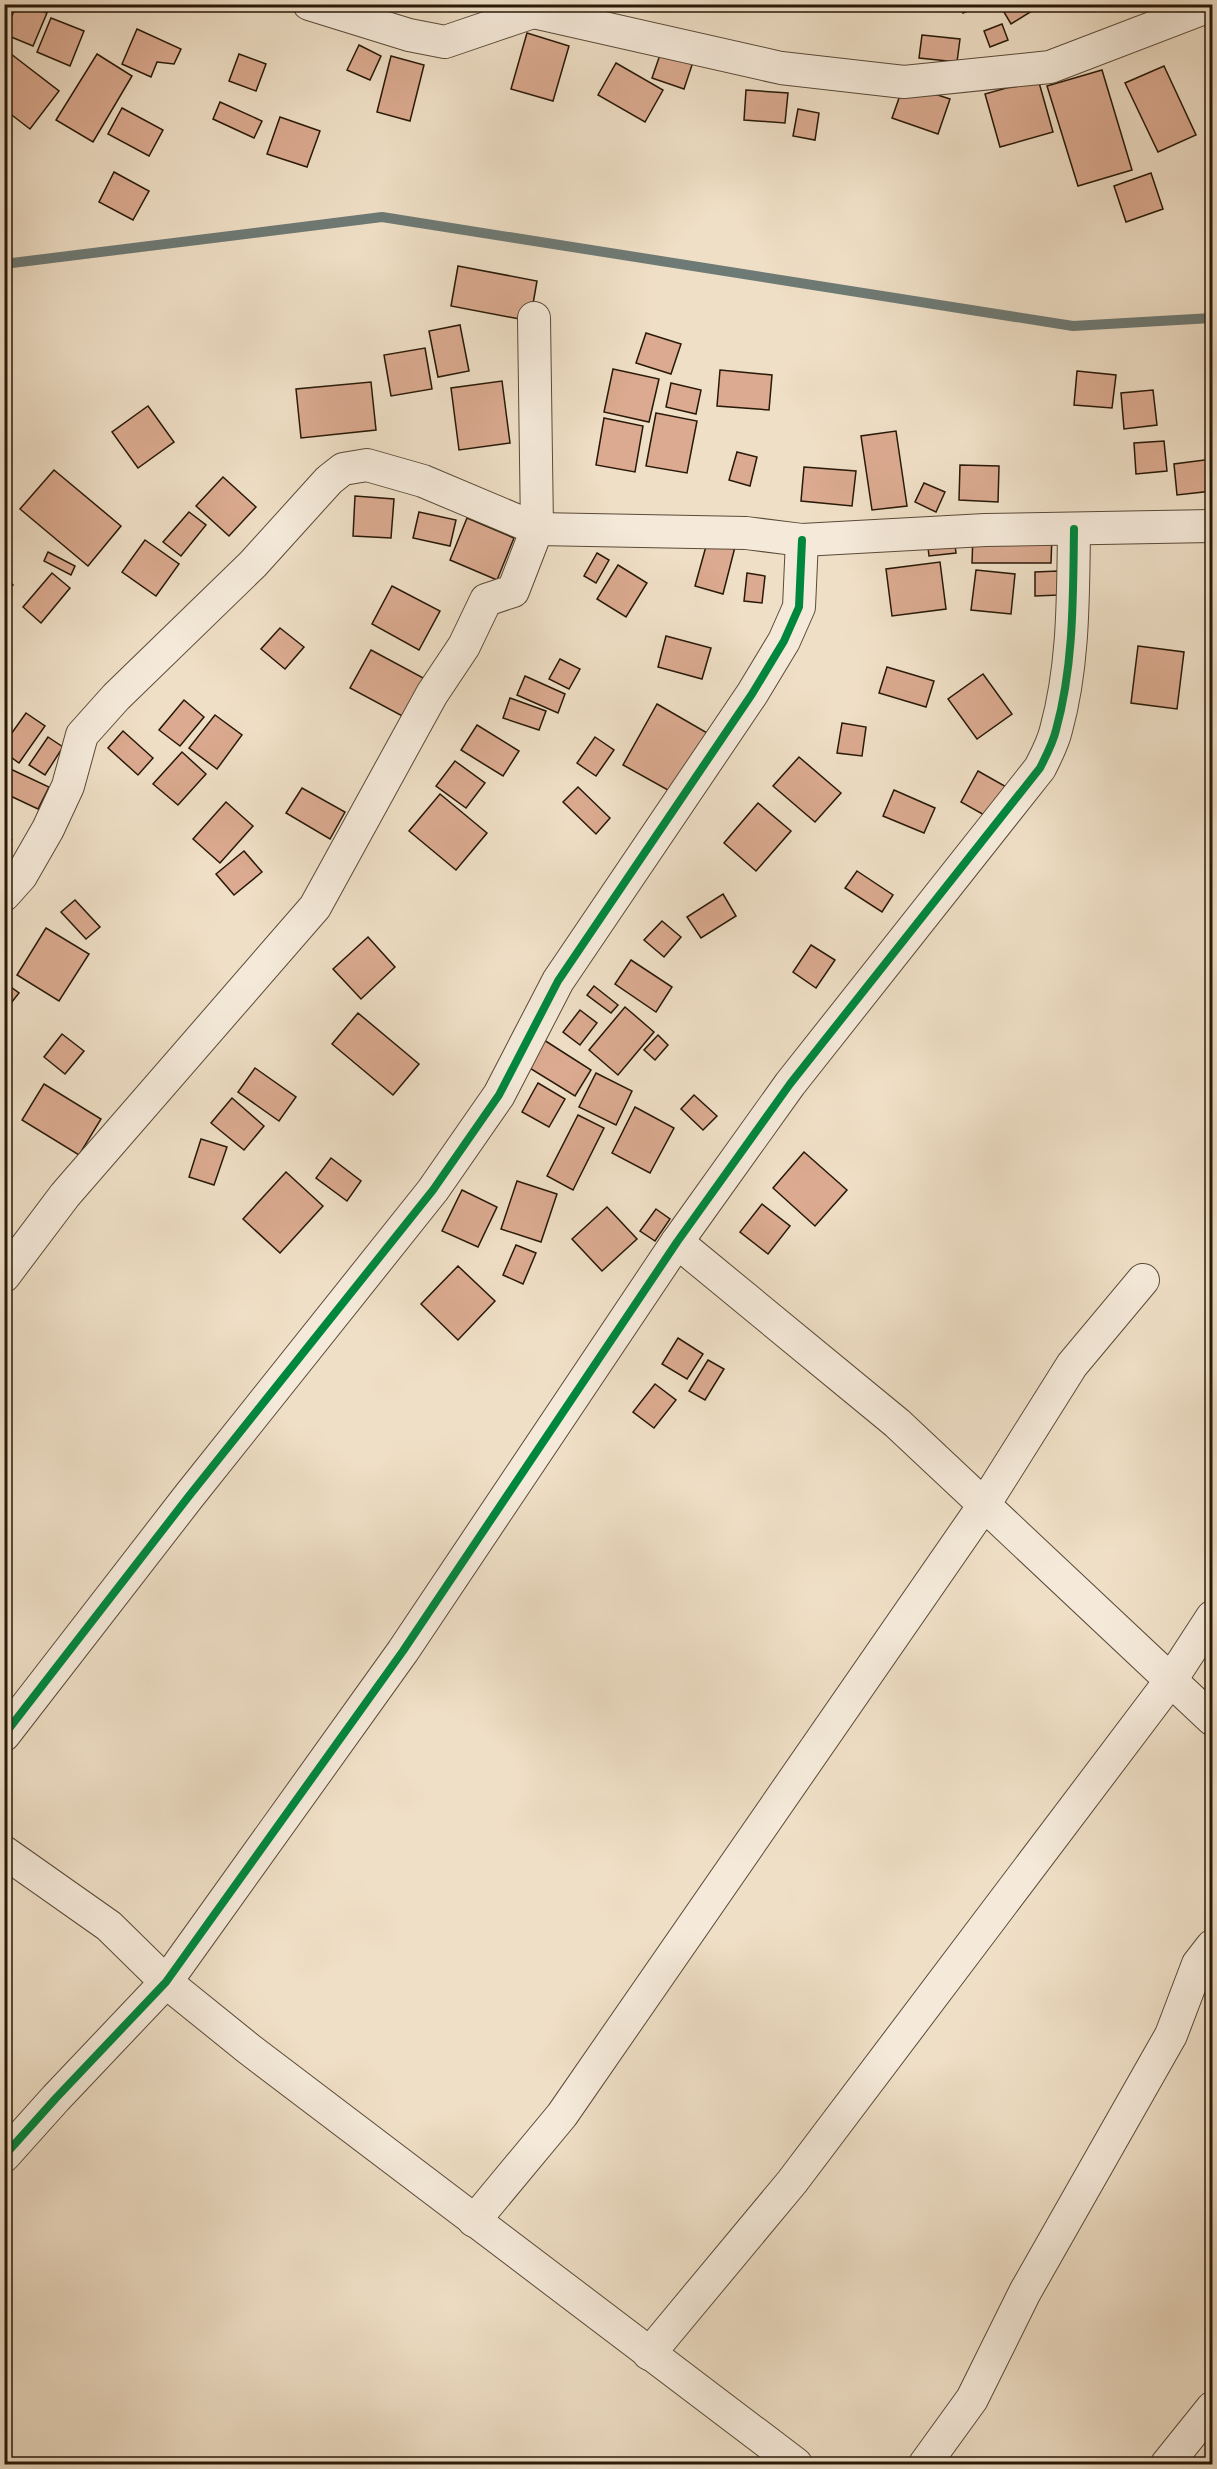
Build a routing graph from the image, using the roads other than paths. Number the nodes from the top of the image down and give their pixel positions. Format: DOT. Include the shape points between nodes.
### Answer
graph roads {
  1 [pos="309,4"];
  2 [pos="1212,5"];
  3 [pos="537,8"];
  4 [pos="534,318"];
  5 [pos="1212,526"];
  6 [pos="537,529"];
  7 [pos="1074,529"];
  8 [pos="802,540"];
  9 [pos="4,895"];
  10 [pos="677,1242"];
  11 [pos="4,1276"];
  12 [pos="1143,1280"];
  13 [pos="984,1505"];
  14 [pos="1212,1617"];
  15 [pos="1171,1680"];
  16 [pos="1212,1719"];
  17 [pos="4,1735"];
  18 [pos="4,1852"];
  19 [pos="1212,1946"];
  20 [pos="166,1982"];
  21 [pos="4,2156"];
  22 [pos="474,2221"];
  23 [pos="649,2354"];
  24 [pos="1212,2408"];
  25 [pos="778,2460"];
  26 [pos="925,2464"];
  27 [pos="1167,2464"];
  1 -- 3 [label="street" via="446,42"];
  2 -- 3 [label="street" via="1050,67 904,82 781,68"];
  4 -- 6 [label="street"];
  5 -- 7 [label="street"];
  6 -- 8 [label="street" via="746,533"];
  6 -- 9 [label="street" via="423,481 367,465 343,469 82,735 68,786 48,829 21,876"];
  6 -- 11 [label="street" via="513,591 486,600 464,646 432,694 315,907 65,1195"];
  7 -- 8 [label="street"];
  7 -- 10 [label="street" via="1073,610 1066,688 1056,733 1040,768 790,1084"];
  8 -- 17 [label="street" via="799,607 784,641 558,981 499,1095 433,1190"];
  10 -- 13 [label="street" via="897,1424"];
  10 -- 20 [label="street" via="403,1651"];
  12 -- 13 [label="street" via="1072,1365"];
  13 -- 15 [label="street"];
  13 -- 22 [label="street" via="562,2115"];
  14 -- 15 [label="street"];
  15 -- 16 [label="street"];
  15 -- 23 [label="street" via="792,2182"];
  18 -- 20 [label="street" via="109,1926"];
  19 -- 26 [label="street" via="1198,1965 1171,2035 1025,2292 972,2399"];
  20 -- 21 [label="street"];
  20 -- 22 [label="street"];
  22 -- 23 [label="street"];
  23 -- 25 [label="street"];
  24 -- 27 [label="street"];
}
